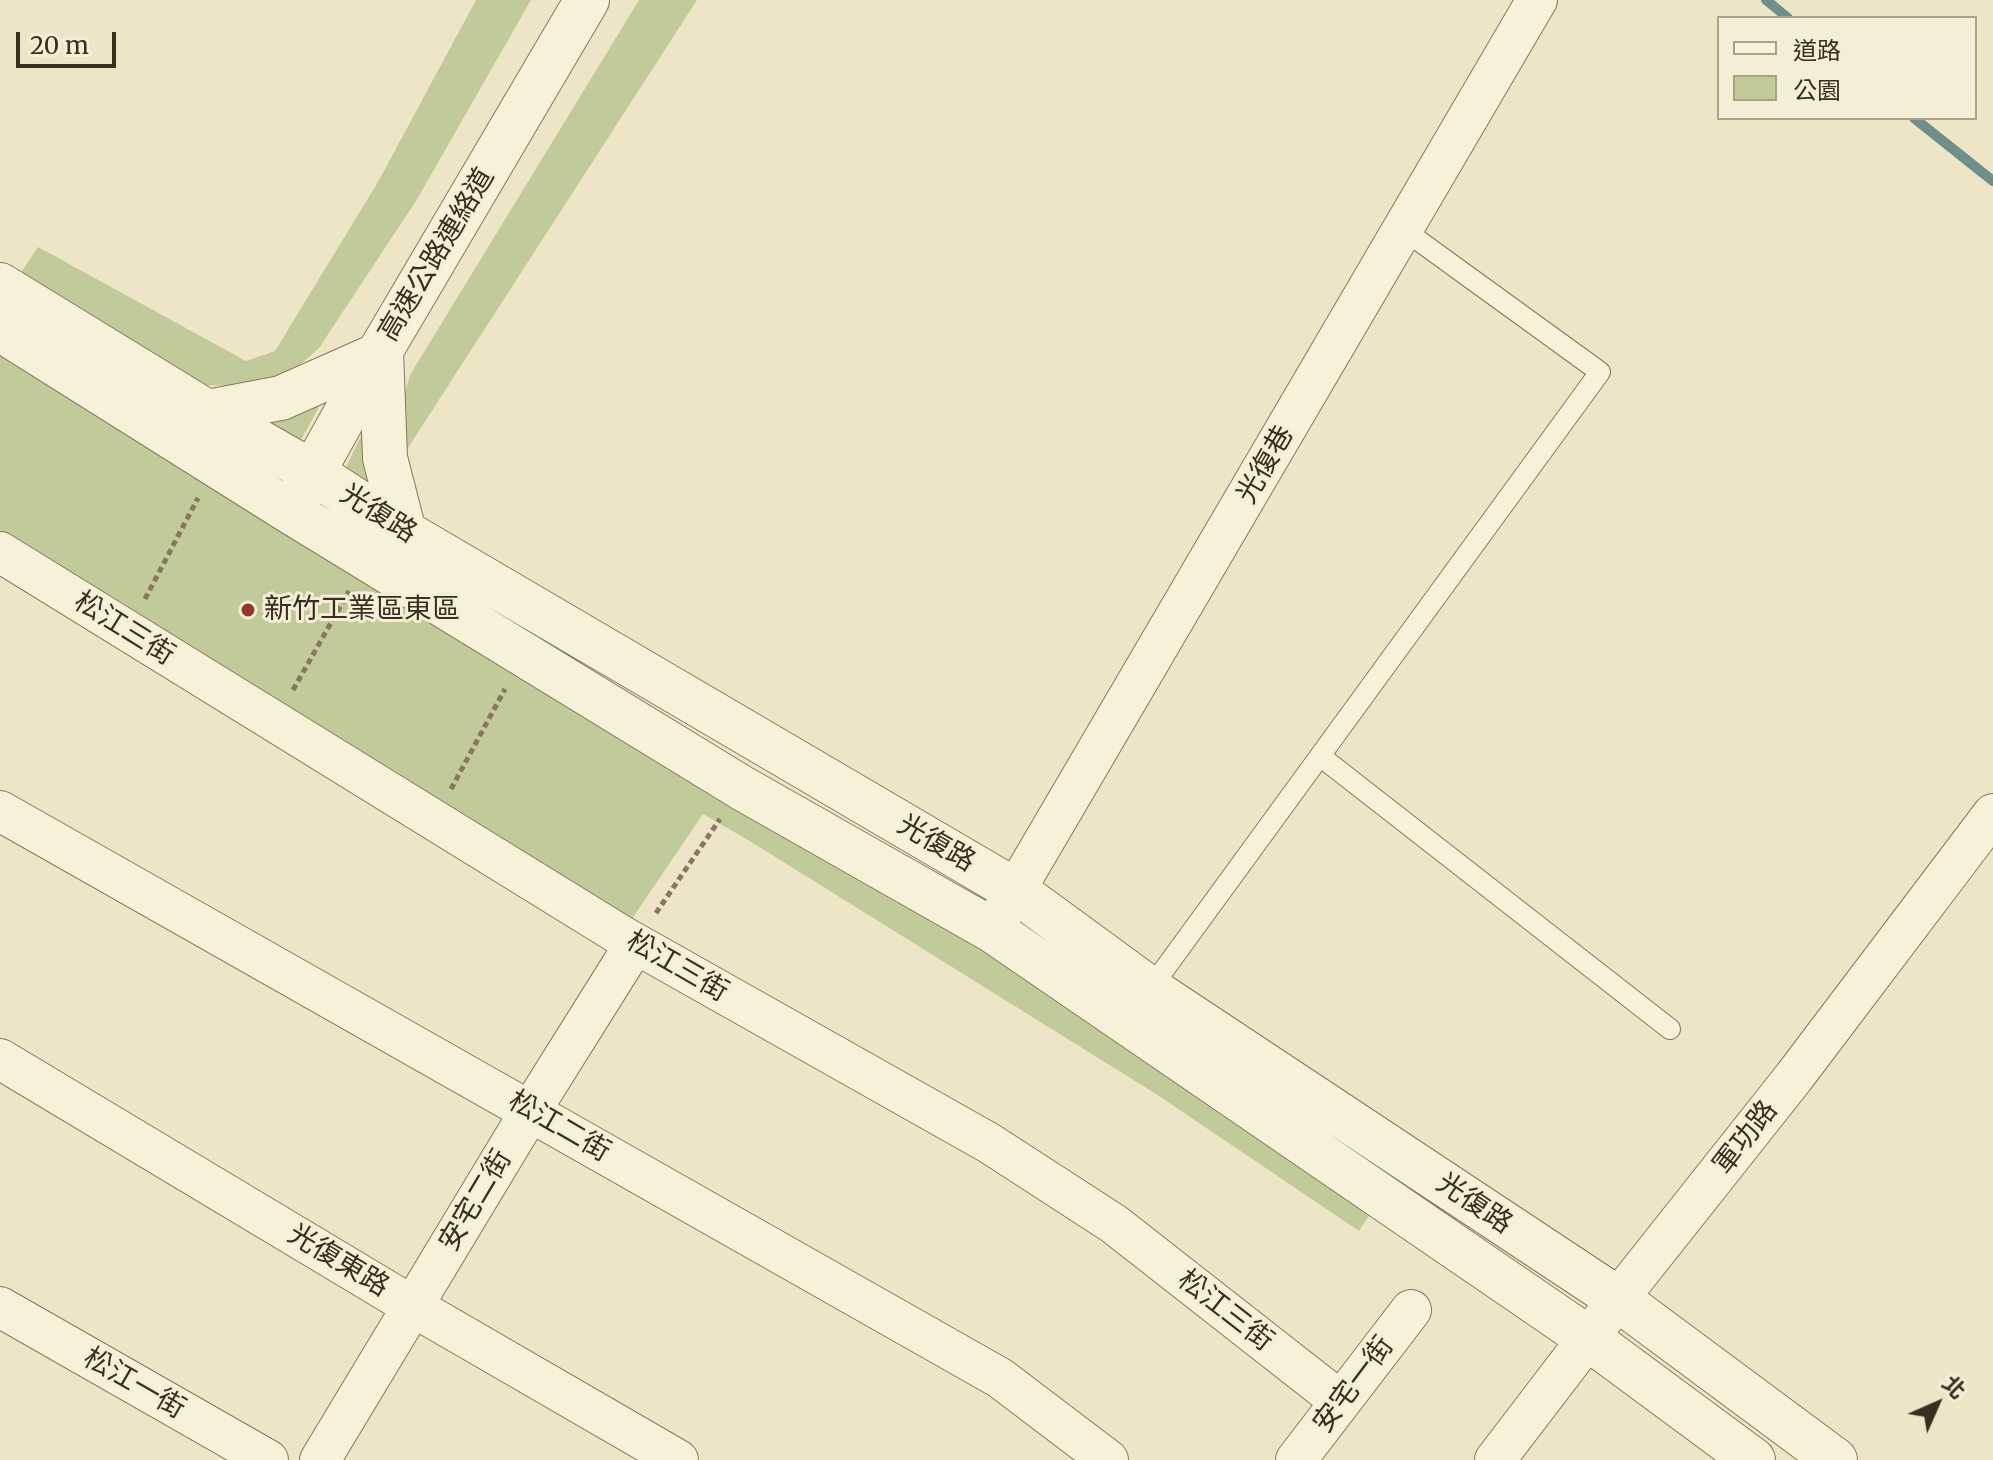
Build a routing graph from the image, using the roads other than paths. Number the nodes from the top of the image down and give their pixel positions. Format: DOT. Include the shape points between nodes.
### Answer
graph roads {
  1 [pos="587,0"];
  2 [pos="1537,0"];
  3 [pos="1404,230"];
  4 [pos="0,285"];
  5 [pos="0,329"];
  6 [pos="379,352"];
  7 [pos="207,412"];
  8 [pos="312,472"];
  9 [pos="291,512"];
  10 [pos="404,532"];
  11 [pos="0,552"];
  12 [pos="1320,756"];
  13 [pos="0,811"];
  14 [pos="1993,814"];
  15 [pos="1016,891"];
  16 [pos="992,930"];
  17 [pos="635,944"];
  18 [pos="1150,989"];
  19 [pos="1670,1029"];
  20 [pos="0,1059"];
  21 [pos="531,1110"];
  22 [pos="1618,1299"];
  23 [pos="412,1306"];
  24 [pos="0,1307"];
  25 [pos="1411,1310"];
  26 [pos="1588,1338"];
  27 [pos="1340,1401"];
  28 [pos="268,1460"];
  29 [pos="320,1460"];
  30 [pos="678,1460"];
  31 [pos="1108,1460"];
  32 [pos="1296,1460"];
  33 [pos="1495,1460"];
  34 [pos="1753,1460"];
  35 [pos="1835,1460"];
  1 -- 6 [label="street, 高速公路連絡道"];
  2 -- 3 [label="street, 光復巷"];
  3 -- 12 [label="lane" via="1600,372"];
  3 -- 15 [label="street, 光復巷"];
  4 -- 7 [label="street, 光復路"];
  5 -- 9 [label="street, 光復路"];
  6 -- 7 [label="street" via="281,398"];
  6 -- 8 [label="street, 高速公路連絡道"];
  6 -- 10 [label="street" via="385,458"];
  7 -- 8 [label="street, 光復路"];
  8 -- 9 [label="street, 高速公路連絡道"];
  8 -- 10 [label="street, 光復路"];
  9 -- 16 [label="street, 光復路" via="742,788"];
  10 -- 15 [label="street, 光復路"];
  11 -- 17 [label="street, 松江三街"];
  12 -- 18 [label="lane"];
  12 -- 19 [label="lane"];
  13 -- 21 [label="street, 松江二街"];
  14 -- 22 [label="street, 軍功路"];
  15 -- 16 [label="street, 光復巷"];
  15 -- 18 [label="street, 光復路"];
  16 -- 26 [label="street, 光復路"];
  17 -- 21 [label="street, 安宅二街"];
  17 -- 27 [label="street, 松江三街" via="989,1143 1114,1224"];
  18 -- 22 [label="street, 光復路"];
  20 -- 23 [label="street, 光復東路"];
  21 -- 23 [label="street, 安宅二街"];
  21 -- 31 [label="street, 松江二街" via="1000,1378"];
  22 -- 26 [label="street, 軍功路"];
  22 -- 35 [label="street, 光復路"];
  23 -- 29 [label="street, 安宅二街"];
  23 -- 30 [label="street, 光復東路"];
  24 -- 28 [label="street, 松江一街"];
  25 -- 27 [label="street, 安宅一街"];
  26 -- 33 [label="street, 軍功路"];
  26 -- 34 [label="street, 光復路"];
  27 -- 32 [label="street, 安宅一街"];
}
